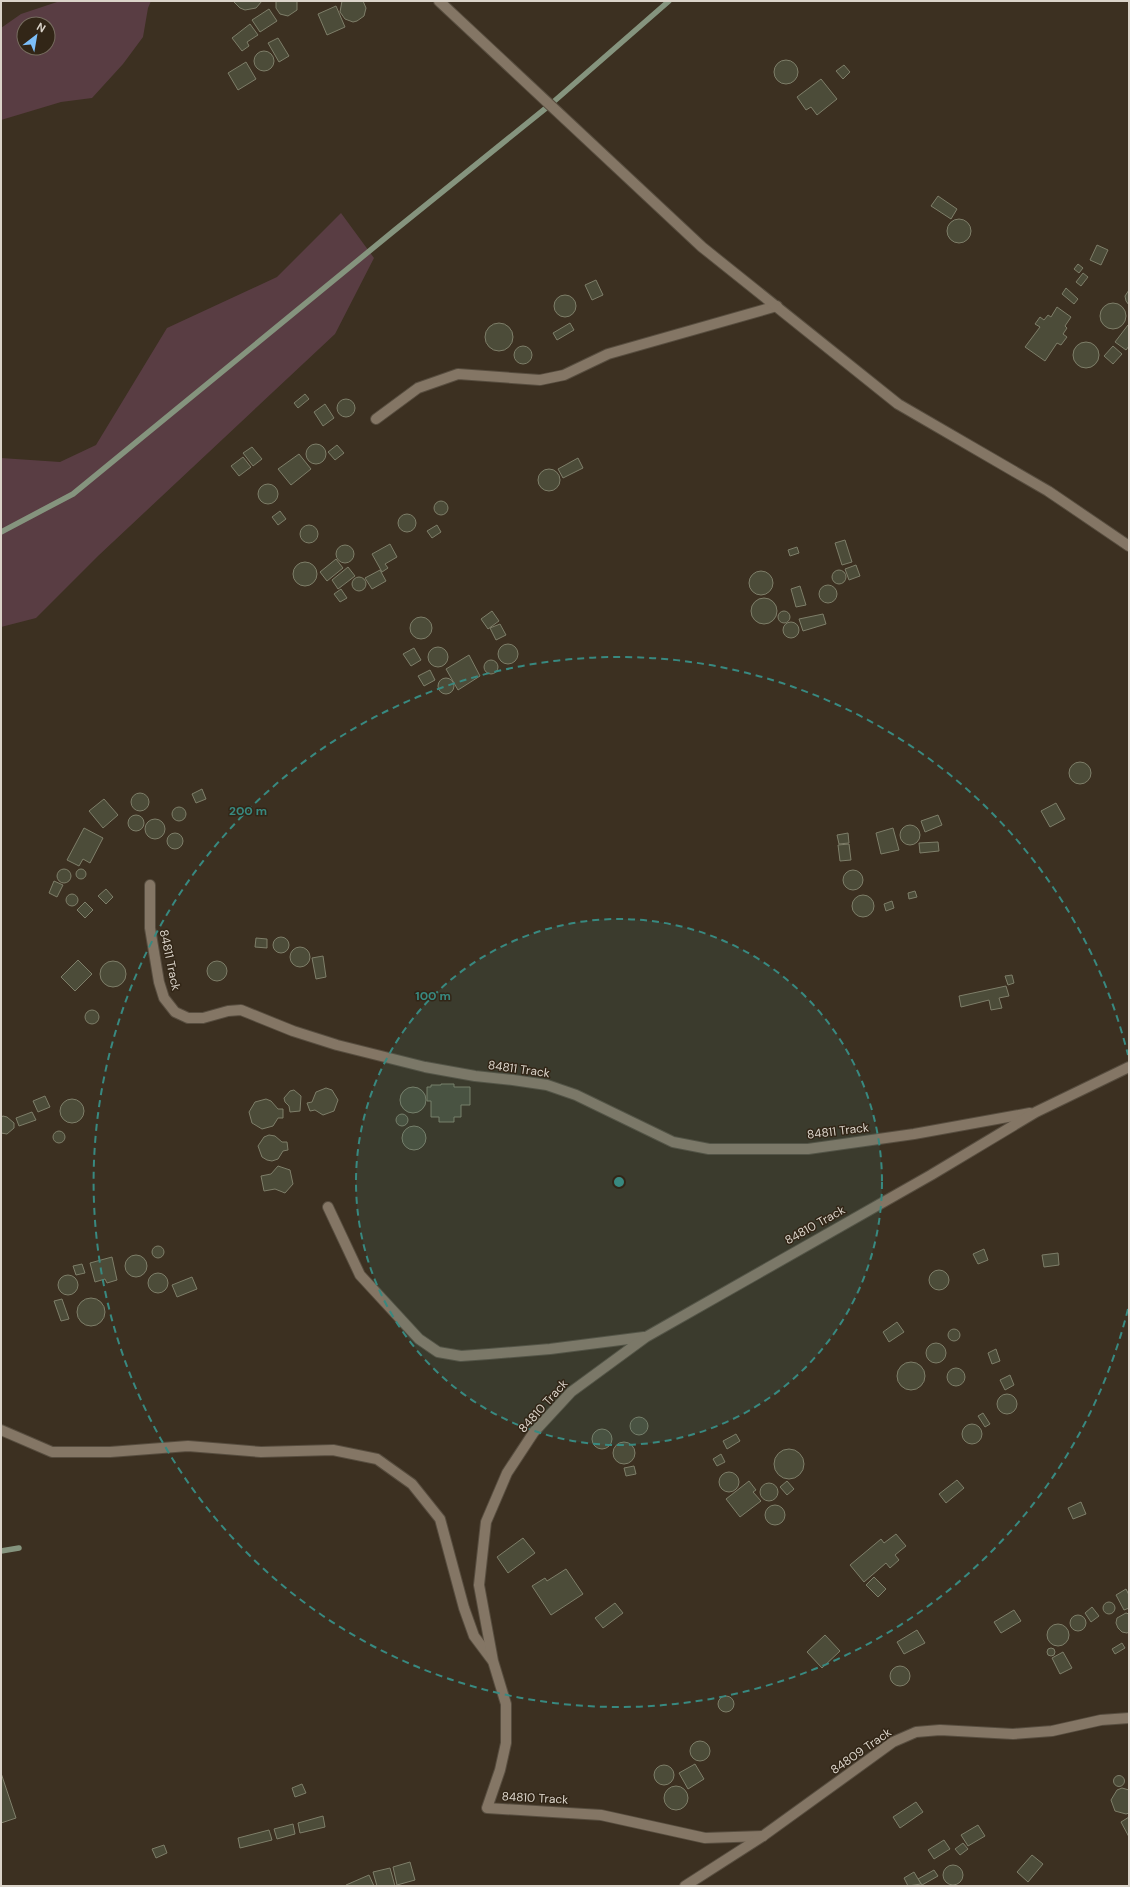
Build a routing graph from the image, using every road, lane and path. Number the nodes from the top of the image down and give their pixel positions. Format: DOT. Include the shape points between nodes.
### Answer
graph roads {
  1 [pos="439,1"];
  2 [pos="776,306"];
  3 [pos="376,419"];
  4 [pos="1129,546"];
  5 [pos="150,884"];
  6 [pos="1129,1067"];
  7 [pos="1036,1112"];
  8 [pos="328,1207"];
  9 [pos="646,1336"];
  10 [pos="1,1430"];
  11 [pos="493,1661"];
  12 [pos="1129,1718"];
  13 [pos="763,1836"];
  14 [pos="685,1886"];
  1 -- 2 [label="street" via="702,247"];
  2 -- 3 [label="street" via="608,354 564,375 540,380 458,374 418,388"];
  2 -- 4 [label="street" via="898,404 1048,491"];
  5 -- 7 [label="street, 84811 Track" via="150,928 159,982 164,998 175,1012 188,1018 203,1018 241,1010 293,1032 425,1067 547,1085 576,1095 673,1142 709,1149 808,1149 914,1134"];
  6 -- 7 [label="street, 84810 Track"];
  7 -- 9 [label="street, 84810 Track" via="932,1175"];
  8 -- 9 [label="street" via="360,1275 419,1338 438,1352 460,1356 489,1354"];
  9 -- 11 [label="street, 84810 Track" via="571,1392 534,1432 507,1473 486,1522 479,1585"];
  10 -- 11 [label="street" via="52,1452 110,1452 188,1446 261,1452 333,1450 377,1459 412,1484 440,1519 474,1636"];
  11 -- 13 [label="street, 84810 Track" via="506,1704 506,1743 487,1808 601,1815 705,1838"];
  12 -- 13 [label="street, 84809 Track" via="1101,1720 1052,1731 1013,1734 940,1730 916,1732 893,1742"];
  13 -- 14 [label="street, 84809 Track"];
}
